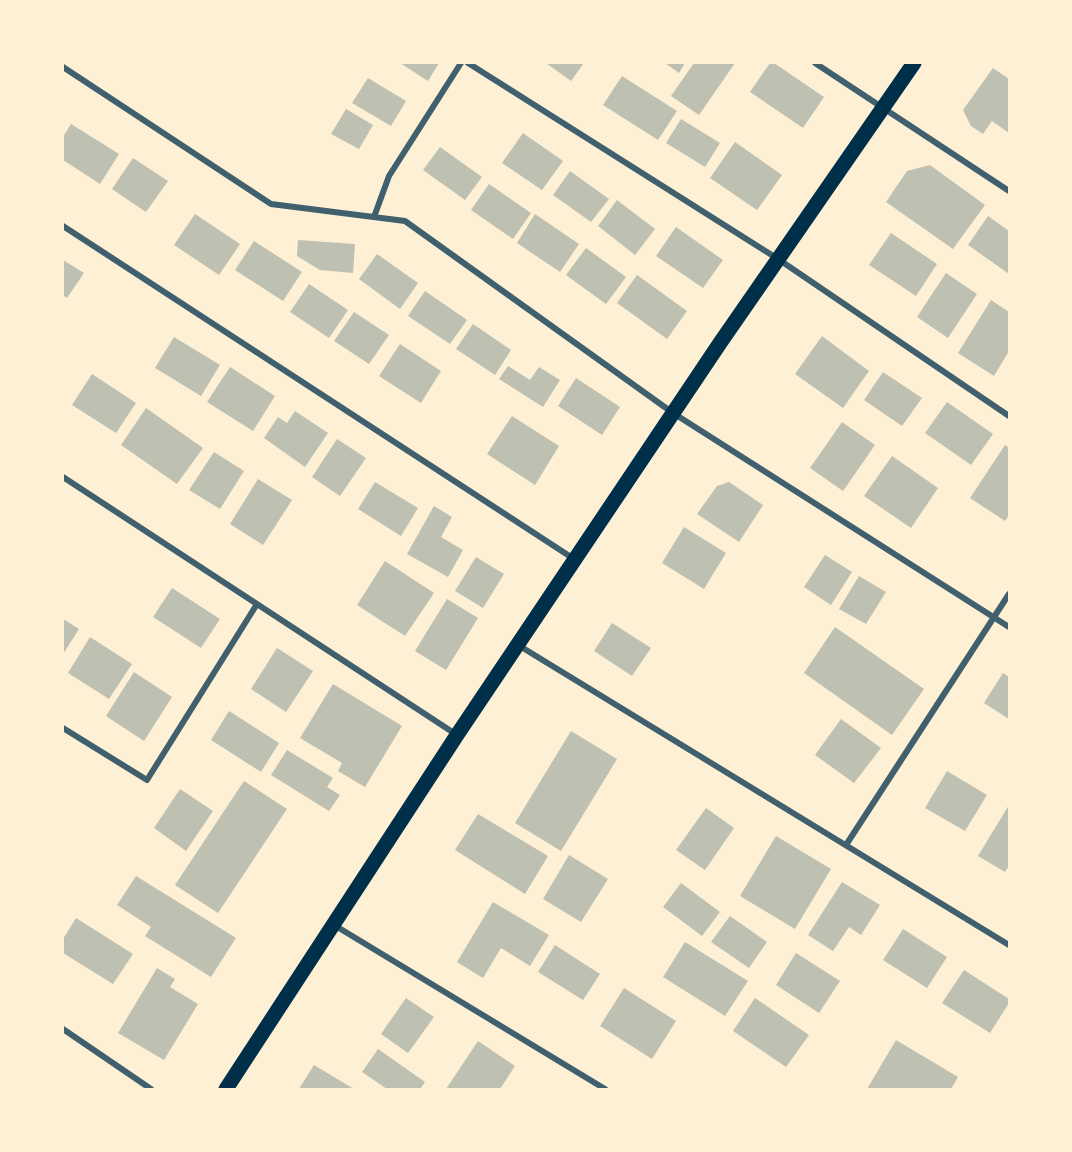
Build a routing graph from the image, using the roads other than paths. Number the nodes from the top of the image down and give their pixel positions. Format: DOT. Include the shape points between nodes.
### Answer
graph roads {
  1 [pos="461,63"];
  2 [pos="468,63"];
  3 [pos="815,63"];
  4 [pos="914,63"];
  5 [pos="63,67"];
  6 [pos="883,107"];
  7 [pos="1009,191"];
  8 [pos="374,217"];
  9 [pos="63,226"];
  10 [pos="778,259"];
  11 [pos="673,413"];
  12 [pos="1009,416"];
  13 [pos="63,477"];
  14 [pos="575,559"];
  15 [pos="1009,594"];
  16 [pos="257,604"];
  17 [pos="993,617"];
  18 [pos="1009,627"];
  19 [pos="518,645"];
  20 [pos="63,728"];
  21 [pos="457,735"];
  22 [pos="846,845"];
  23 [pos="333,924"];
  24 [pos="1009,945"];
  25 [pos="63,1029"];
  26 [pos="229,1088"];
  27 [pos="151,1089"];
  28 [pos="605,1089"];
  1 -- 8 [label="street" via="389,176"];
  2 -- 10 [label="street"];
  3 -- 6 [label="street"];
  4 -- 6 [label="main road"];
  5 -- 8 [label="street" via="272,204"];
  6 -- 7 [label="street"];
  6 -- 10 [label="main road"];
  8 -- 11 [label="street" via="405,221"];
  9 -- 14 [label="street"];
  10 -- 11 [label="main road"];
  10 -- 12 [label="street"];
  11 -- 14 [label="main road"];
  11 -- 17 [label="street"];
  13 -- 16 [label="street"];
  14 -- 19 [label="main road"];
  15 -- 17 [label="street"];
  16 -- 20 [label="street" via="147,780"];
  16 -- 21 [label="street"];
  17 -- 18 [label="street"];
  17 -- 22 [label="street"];
  19 -- 21 [label="main road"];
  19 -- 22 [label="street"];
  21 -- 23 [label="main road"];
  22 -- 24 [label="street"];
  23 -- 26 [label="main road"];
  23 -- 28 [label="street"];
  25 -- 27 [label="street"];
}
